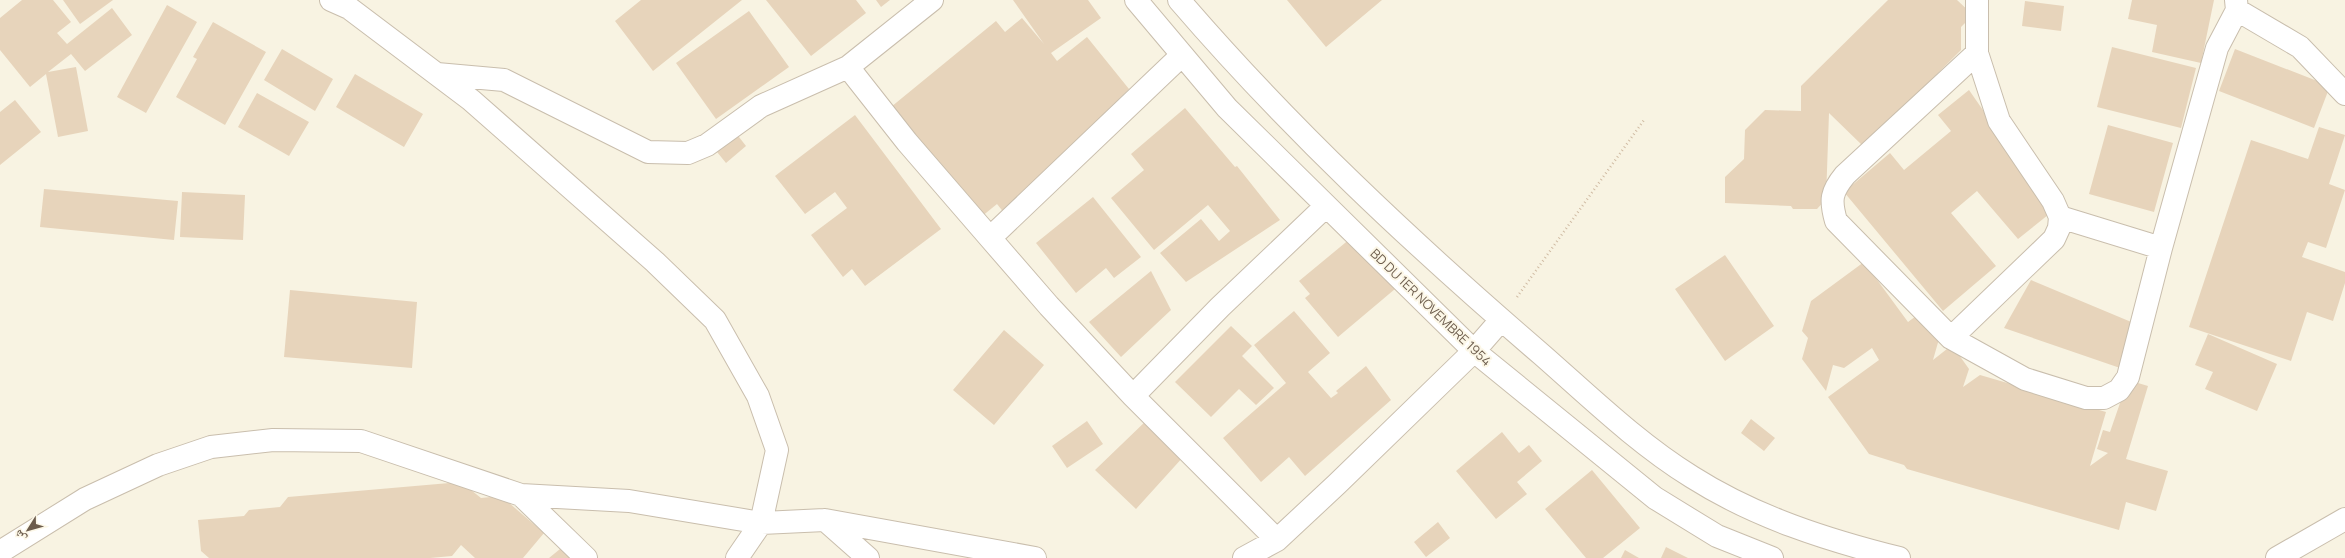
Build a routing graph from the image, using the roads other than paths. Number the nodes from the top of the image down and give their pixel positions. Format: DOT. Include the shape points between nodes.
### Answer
graph roads {
  1 [pos="331,0"];
  2 [pos="932,0"];
  3 [pos="1136,0"];
  4 [pos="1179,0"];
  5 [pos="1978,0"];
  6 [pos="2237,5"];
  7 [pos="1977,53"];
  8 [pos="1181,56"];
  9 [pos="848,67"];
  10 [pos="436,74"];
  11 [pos="2345,94"];
  12 [pos="1326,206"];
  13 [pos="2060,217"];
  14 [pos="990,238"];
  15 [pos="2161,248"];
  16 [pos="1501,320"];
  17 [pos="1951,338"];
  18 [pos="1474,351"];
  19 [pos="1133,396"];
  20 [pos="520,495"];
  21 [pos="2345,519"];
  22 [pos="825,520"];
  23 [pos="761,523"];
  24 [pos="1277,540"];
  25 [pos="0,552"];
  26 [pos="586,558"];
  27 [pos="737,558"];
  28 [pos="868,558"];
  29 [pos="1035,558"];
  30 [pos="1244,558"];
  31 [pos="1772,558"];
  32 [pos="1899,558"];
  33 [pos="2277,558"];
  1 -- 10 [label="street" via="349,8"];
  2 -- 9 [label="street"];
  3 -- 8 [label="street, BD DU 1ER NOVEMBRE 1954"];
  4 -- 16 [label="street" via="1234,63 1308,140"];
  5 -- 7 [label="street"];
  6 -- 11 [label="street" via="2300,47"];
  6 -- 15 [label="street" via="2217,48"];
  7 -- 13 [label="street" via="1999,121 2053,201"];
  7 -- 17 [label="street" via="1845,175 1834,188 1832,206 1836,221"];
  8 -- 12 [label="street, BD DU 1ER NOVEMBRE 1954" via="1227,108"];
  8 -- 14 [label="street"];
  9 -- 10 [label="street" via="761,106 707,145 688,153 648,152 504,80"];
  9 -- 14 [label="street" via="907,142"];
  10 -- 23 [label="street" via="471,100 655,262 715,320 758,396 777,450"];
  12 -- 18 [label="street, BD DU 1ER NOVEMBRE 1954"];
  12 -- 19 [label="street" via="1220,307"];
  13 -- 15 [label="street"];
  13 -- 17 [label="street" via="2054,239"];
  14 -- 19 [label="street"];
  15 -- 17 [label="street" via="2128,377 2119,390 2104,398 2086,398 2025,379"];
  16 -- 18 [label="street"];
  16 -- 32 [label="street" via="1613,416 1690,476 1765,516 1849,546"];
  18 -- 24 [label="street"];
  18 -- 31 [label="street, BD DU 1ER NOVEMBRE 1954" via="1655,498 1716,536"];
  19 -- 24 [label="street"];
  20 -- 23 [label="street" via="629,501"];
  20 -- 25 [label="street" via="361,441 273,440 211,447 158,465 84,499"];
  20 -- 26 [label="street"];
  21 -- 33 [label="street"];
  22 -- 23 [label="street"];
  22 -- 28 [label="street"];
  22 -- 29 [label="street"];
  23 -- 27 [label="street"];
  24 -- 30 [label="street"];
}
